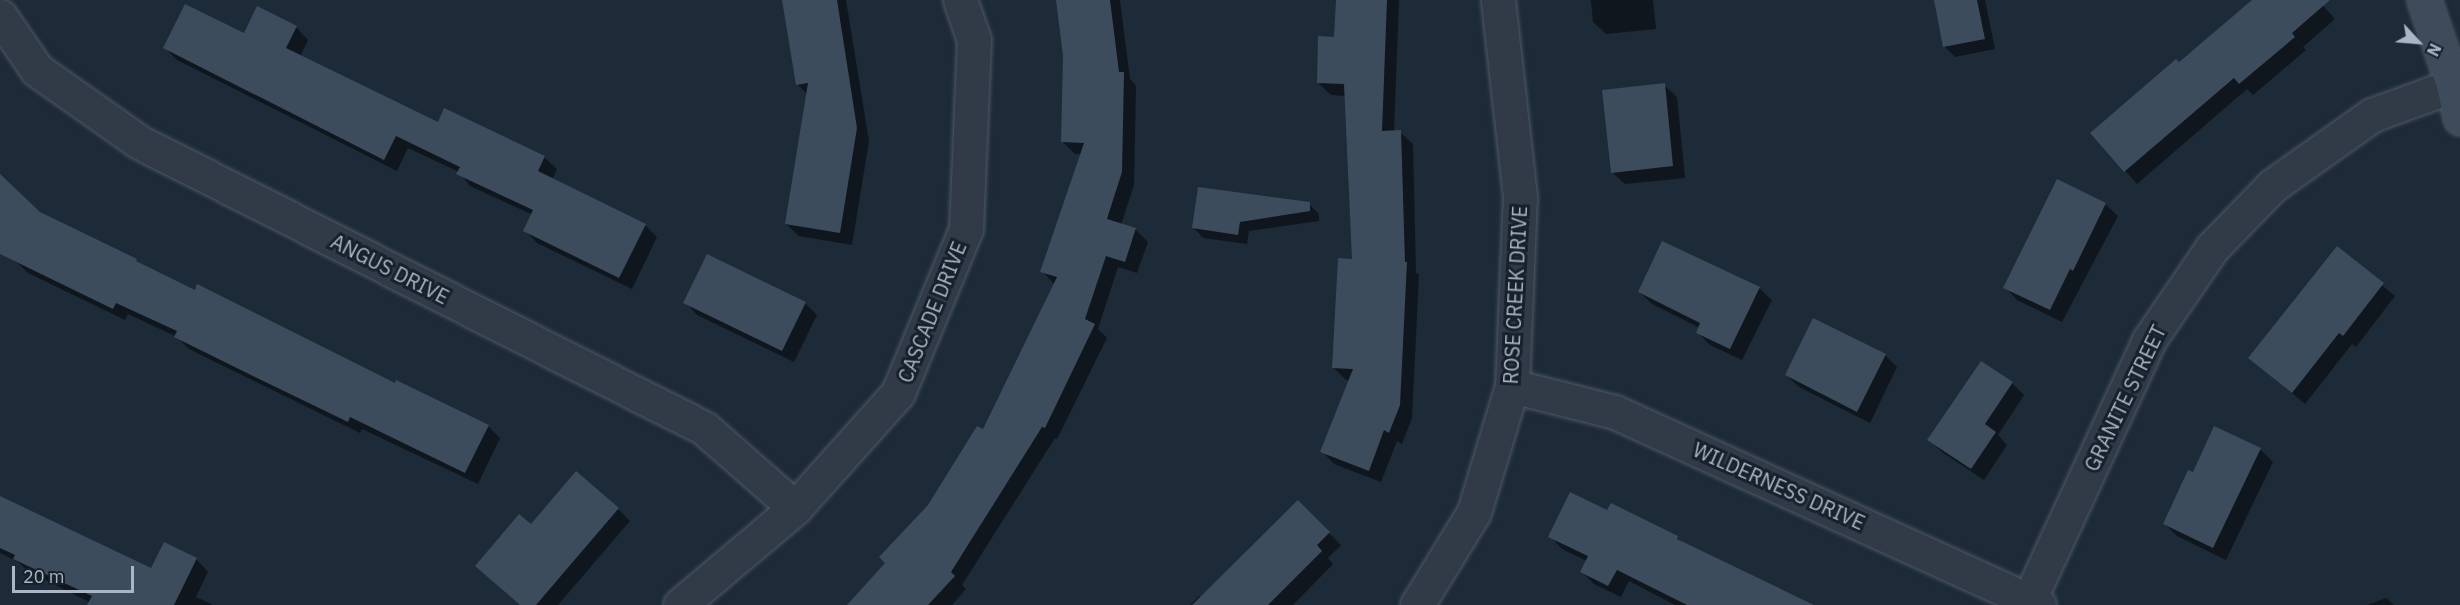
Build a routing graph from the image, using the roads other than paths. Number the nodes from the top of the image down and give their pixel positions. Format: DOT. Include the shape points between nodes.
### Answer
graph roads {
  1 [pos="960,0"];
  2 [pos="1498,0"];
  3 [pos="2424,0"];
  4 [pos="0,16"];
  5 [pos="2457,84"];
  6 [pos="2460,117"];
  7 [pos="1512,386"];
  8 [pos="795,508"];
  9 [pos="2034,603"];
  10 [pos="680,605"];
  11 [pos="1417,605"];
  1 -- 8 [label="street, CASCADE DRIVE" via="974,40 966,229 898,393"];
  2 -- 7 [label="street, ROSE CREEK DRIVE" via="1520,198"];
  3 -- 5 [label="street"];
  4 -- 8 [label="street, ANGUS DRIVE" via="37,70 139,142 704,428"];
  5 -- 6 [label="street"];
  5 -- 9 [label="street, GRANITE STREET" via="2372,115 2272,186 2212,248 2150,340"];
  7 -- 9 [label="street, WILDERNESS DRIVE" via="1615,412"];
  7 -- 11 [label="street, ROSE CREEK DRIVE" via="1474,512"];
  8 -- 10 [label="street, CASCADE DRIVE"];
}
